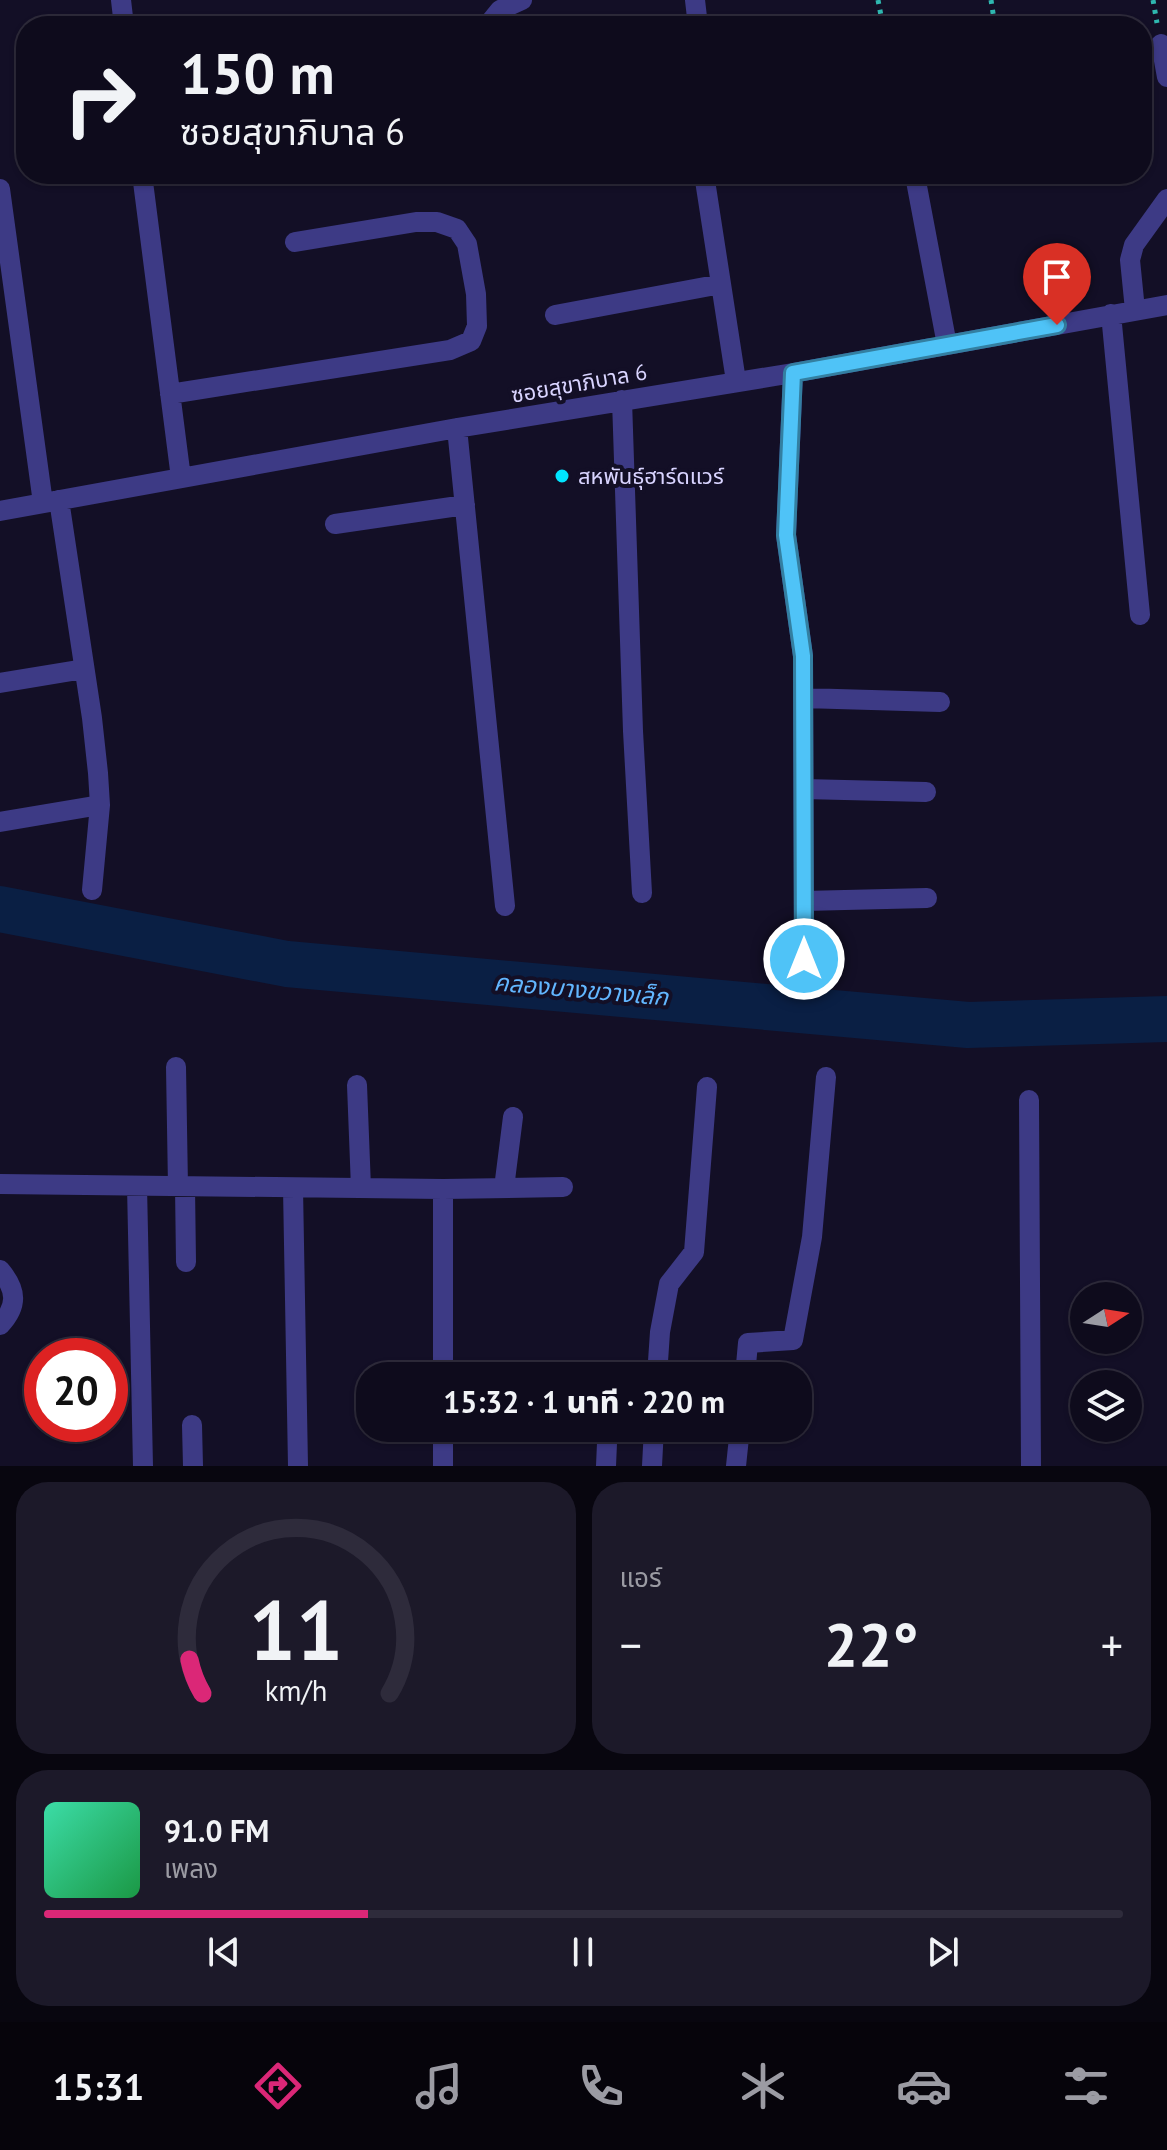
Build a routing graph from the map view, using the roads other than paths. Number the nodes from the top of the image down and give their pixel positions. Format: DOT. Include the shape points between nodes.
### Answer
graph roads {
  1 [pos="522,0"];
  2 [pos="495,16"];
  3 [pos="1161,44"];
  4 [pos="1167,77"];
  5 [pos="143,184"];
  6 [pos="706,184"];
  7 [pos="917,184"];
  8 [pos="0,189"];
  9 [pos="1167,199"];
  10 [pos="295,242"];
  11 [pos="721,284"];
  12 [pos="1167,305"];
  13 [pos="1135,310"];
  14 [pos="1111,314"];
  15 [pos="555,315"];
  16 [pos="947,345"];
  17 [pos="793,373"];
  18 [pos="736,381"];
  19 [pos="170,394"];
  20 [pos="622,400"];
  21 [pos="457,428"];
  22 [pos="181,478"];
  23 [pos="51,501"];
  24 [pos="465,505"];
  25 [pos="0,511"];
  26 [pos="335,524"];
  27 [pos="1140,615"];
  28 [pos="84,669"];
  29 [pos="0,683"];
  30 [pos="803,698"];
  31 [pos="940,702"];
  32 [pos="804,789"];
  33 [pos="926,792"];
  34 [pos="100,805"];
  35 [pos="0,822"];
  36 [pos="92,890"];
  37 [pos="642,893"];
  38 [pos="927,898"];
  39 [pos="804,901"];
  40 [pos="505,906"];
  41 [pos="804,959"];
  42 [pos="176,1067"];
  43 [pos="826,1077"];
  44 [pos="357,1085"];
  45 [pos="707,1087"];
  46 [pos="1029,1100"];
  47 [pos="513,1117"];
  48 [pos="0,1184"];
  49 [pos="137,1186"];
  50 [pos="182,1187"];
  51 [pos="563,1187"];
  52 [pos="293,1188"];
  53 [pos="361,1188"];
  54 [pos="504,1188"];
  55 [pos="443,1189"];
  56 [pos="186,1262"];
  57 [pos="0,1270"];
  58 [pos="0,1325"];
  59 [pos="443,1362"];
  60 [pos="658,1362"];
  61 [pos="746,1362"];
  62 [pos="192,1425"];
  63 [pos="443,1442"];
  64 [pos="653,1442"];
  65 [pos="739,1442"];
  66 [pos="607,1443"];
  67 [pos="143,1466"];
  68 [pos="193,1466"];
  69 [pos="298,1466"];
  70 [pos="443,1466"];
  71 [pos="606,1466"];
  72 [pos="652,1466"];
  73 [pos="736,1466"];
  74 [pos="1031,1466"];
  1 -- 2 [label="street"];
  3 -- 4 [label="street"];
  5 -- 19 [label="street"];
  6 -- 11 [label="street"];
  7 -- 16 [label="street"];
  8 -- 23 [label="street"];
  9 -- 13 [label="street" via="1134,245 1130,260"];
  10 -- 19 [label="street" via="416,222 457,229 467,244 476,294 477,326 471,341 450,350"];
  11 -- 15 [label="street"];
  11 -- 18 [label="street"];
  12 -- 13 [label="street, ซอยสุขาภิบาล 6"];
  13 -- 14 [label="street, ซอยสุขาภิบาล 6"];
  14 -- 16 [label="street, ซอยสุขาภิบาล 6"];
  14 -- 27 [label="street"];
  16 -- 17 [label="street, ซอยสุขาภิบาล 6"];
  17 -- 18 [label="street, ซอยสุขาภิบาล 6"];
  17 -- 30 [label="street" via="786,535 803,656"];
  18 -- 20 [label="street, ซอยสุขาภิบาล 6"];
  19 -- 22 [label="street"];
  20 -- 21 [label="street, ซอยสุขาภิบาล 6"];
  20 -- 37 [label="street"];
  21 -- 22 [label="street, ซอยสุขาภิบาล 6"];
  21 -- 24 [label="street"];
  22 -- 23 [label="street, ซอยสุขาภิบาล 6"];
  23 -- 25 [label="street, ซอยสุขาภิบาล 6"];
  23 -- 28 [label="street"];
  24 -- 26 [label="street"];
  24 -- 40 [label="street"];
  28 -- 29 [label="street"];
  28 -- 34 [label="street"];
  30 -- 31 [label="street"];
  30 -- 32 [label="street"];
  32 -- 33 [label="street"];
  32 -- 39 [label="street"];
  34 -- 35 [label="street"];
  34 -- 36 [label="street"];
  38 -- 39 [label="street"];
  39 -- 41 [label="street"];
  42 -- 50 [label="street"];
  43 -- 61 [label="street" via="812,1237 793,1340 748,1343"];
  44 -- 53 [label="street"];
  45 -- 60 [label="street" via="694,1252 669,1284"];
  46 -- 74 [label="street"];
  47 -- 54 [label="street"];
  48 -- 49 [label="street"];
  49 -- 50 [label="street"];
  49 -- 67 [label="street"];
  50 -- 52 [label="street"];
  50 -- 56 [label="street"];
  51 -- 54 [label="street"];
  52 -- 53 [label="street"];
  52 -- 69 [label="street"];
  53 -- 55 [label="street"];
  54 -- 55 [label="street"];
  55 -- 59 [label="street"];
  57 -- 58 [label="street" via="14,1296 11,1312"];
  62 -- 68 [label="street"];
  63 -- 70 [label="street"];
  64 -- 72 [label="street"];
  65 -- 73 [label="street"];
  66 -- 71 [label="street"];
}
